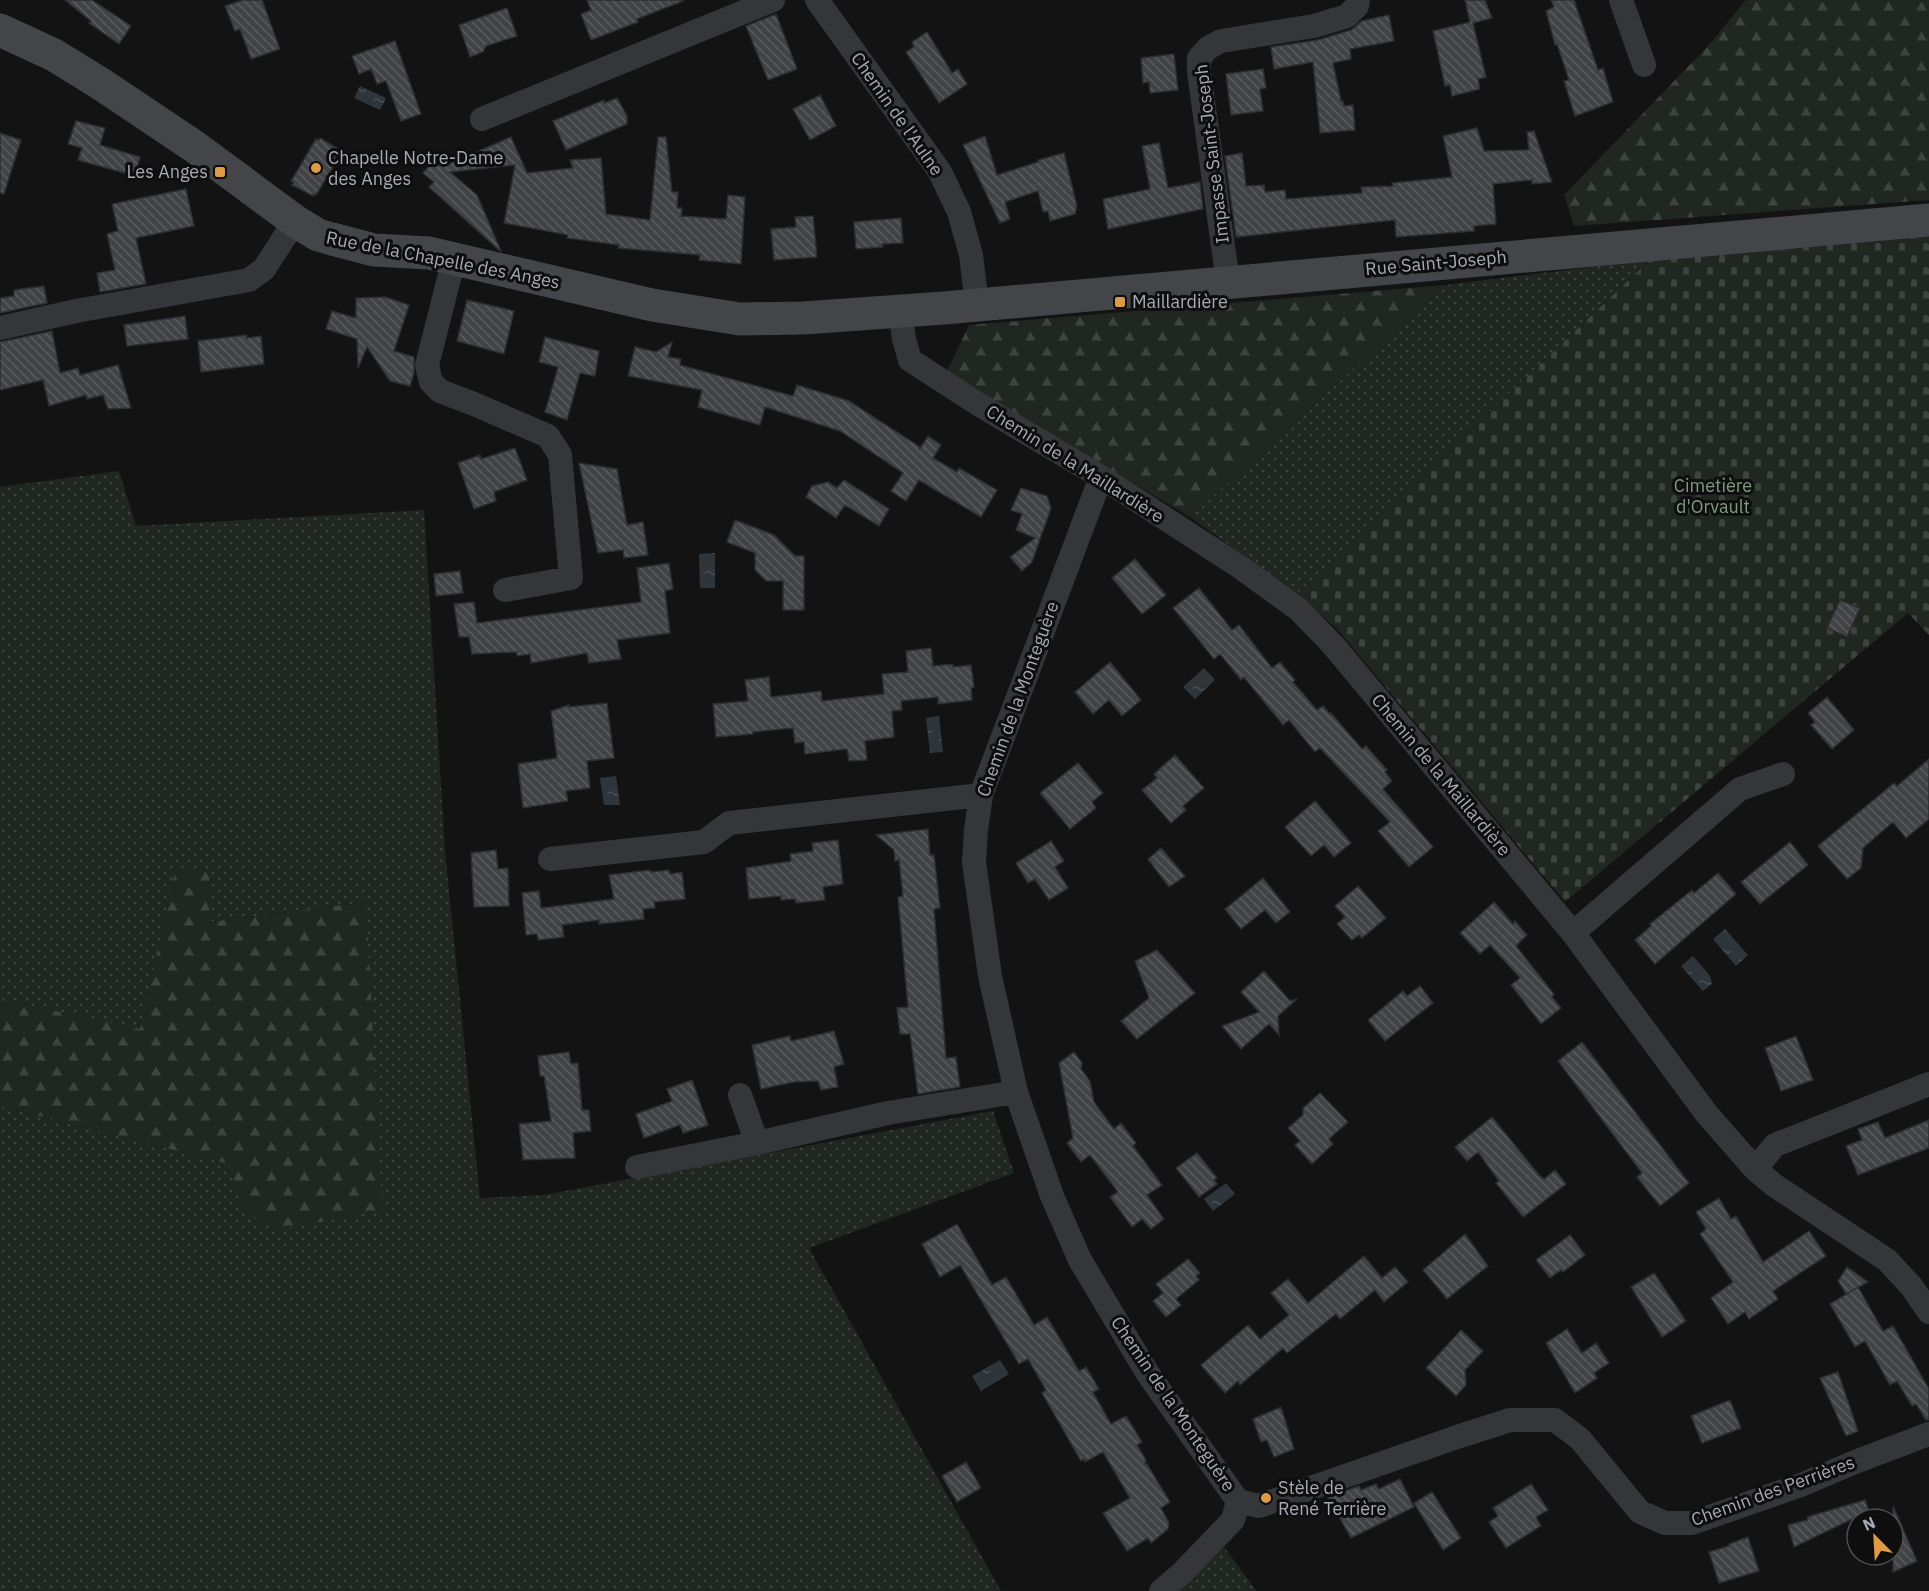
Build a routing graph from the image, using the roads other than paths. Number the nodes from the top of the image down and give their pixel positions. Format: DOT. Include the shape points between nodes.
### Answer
graph roads {
  1 [pos="773,0"];
  2 [pos="817,0"];
  3 [pos="1358,0"];
  4 [pos="1621,0"];
  5 [pos="0,30"];
  6 [pos="1644,65"];
  7 [pos="482,119"];
  8 [pos="1929,220"];
  9 [pos="295,221"];
  10 [pos="454,259"];
  11 [pos="1228,282"];
  12 [pos="959,306"];
  13 [pos="900,311"];
  14 [pos="0,328"];
  15 [pos="1101,477"];
  16 [pos="505,590"];
  17 [pos="1783,774"];
  18 [pos="981,795"];
  19 [pos="550,859"];
  20 [pos="1573,933"];
  21 [pos="1929,1084"];
  22 [pos="1016,1092"];
  23 [pos="740,1095"];
  24 [pos="757,1143"];
  25 [pos="638,1167"];
  26 [pos="1755,1169"];
  27 [pos="1929,1312"];
  28 [pos="1929,1434"];
  29 [pos="1238,1501"];
  30 [pos="1161,1591"];
  1 -- 7 [label="street"];
  2 -- 12 [label="street, Chemin de l'Aulne" via="940,172 971,255 975,288"];
  3 -- 11 [label="street, Impasse Saint-Joseph" via="1347,16 1314,26 1221,41 1199,58"];
  4 -- 6 [label="street"];
  5 -- 9 [label="main road, Rue de la Chapelle des Anges" via="54,55 101,84"];
  8 -- 11 [label="main road, Rue Saint-Joseph"];
  9 -- 10 [label="main road, Rue de la Chapelle des Anges" via="318,235 374,250 429,253"];
  9 -- 14 [label="street" via="264,269 249,280 76,310"];
  10 -- 13 [label="main road, Rue de la Chapelle des Anges" via="652,305 740,319"];
  10 -- 16 [label="street" via="428,365 431,382 440,392 548,436 560,455 571,578"];
  11 -- 12 [label="main road, Rue Saint-Joseph"];
  12 -- 13 [label="main road, Rue de la Chapelle des Anges"];
  13 -- 15 [label="street, Chemin de la Maillardière" via="910,360"];
  15 -- 18 [label="street, Chemin de la Monteguère"];
  15 -- 20 [label="street, Chemin de la Maillardière" via="1298,609 1333,645"];
  17 -- 20 [label="street" via="1740,789"];
  18 -- 19 [label="street" via="729,823 704,842"];
  18 -- 22 [label="street, Chemin de la Monteguère" via="974,862 990,976"];
  20 -- 26 [label="street, Chemin de la Maillardière" via="1706,1113"];
  21 -- 26 [label="street" via="1775,1145"];
  22 -- 24 [label="street" via="888,1113"];
  22 -- 29 [label="street, Chemin de la Monteguère" via="1052,1196 1080,1260 1149,1374"];
  23 -- 24 [label="street"];
  24 -- 25 [label="street"];
  26 -- 27 [label="street, Chemin de la Maillardière" via="1887,1260"];
  28 -- 29 [label="street, Chemin des Perrières" via="1692,1523 1665,1523 1640,1512 1580,1439 1555,1420 1510,1420 1259,1506"];
  29 -- 30 [label="street, Chemin de la Monteguère" via="1233,1520"];
}
